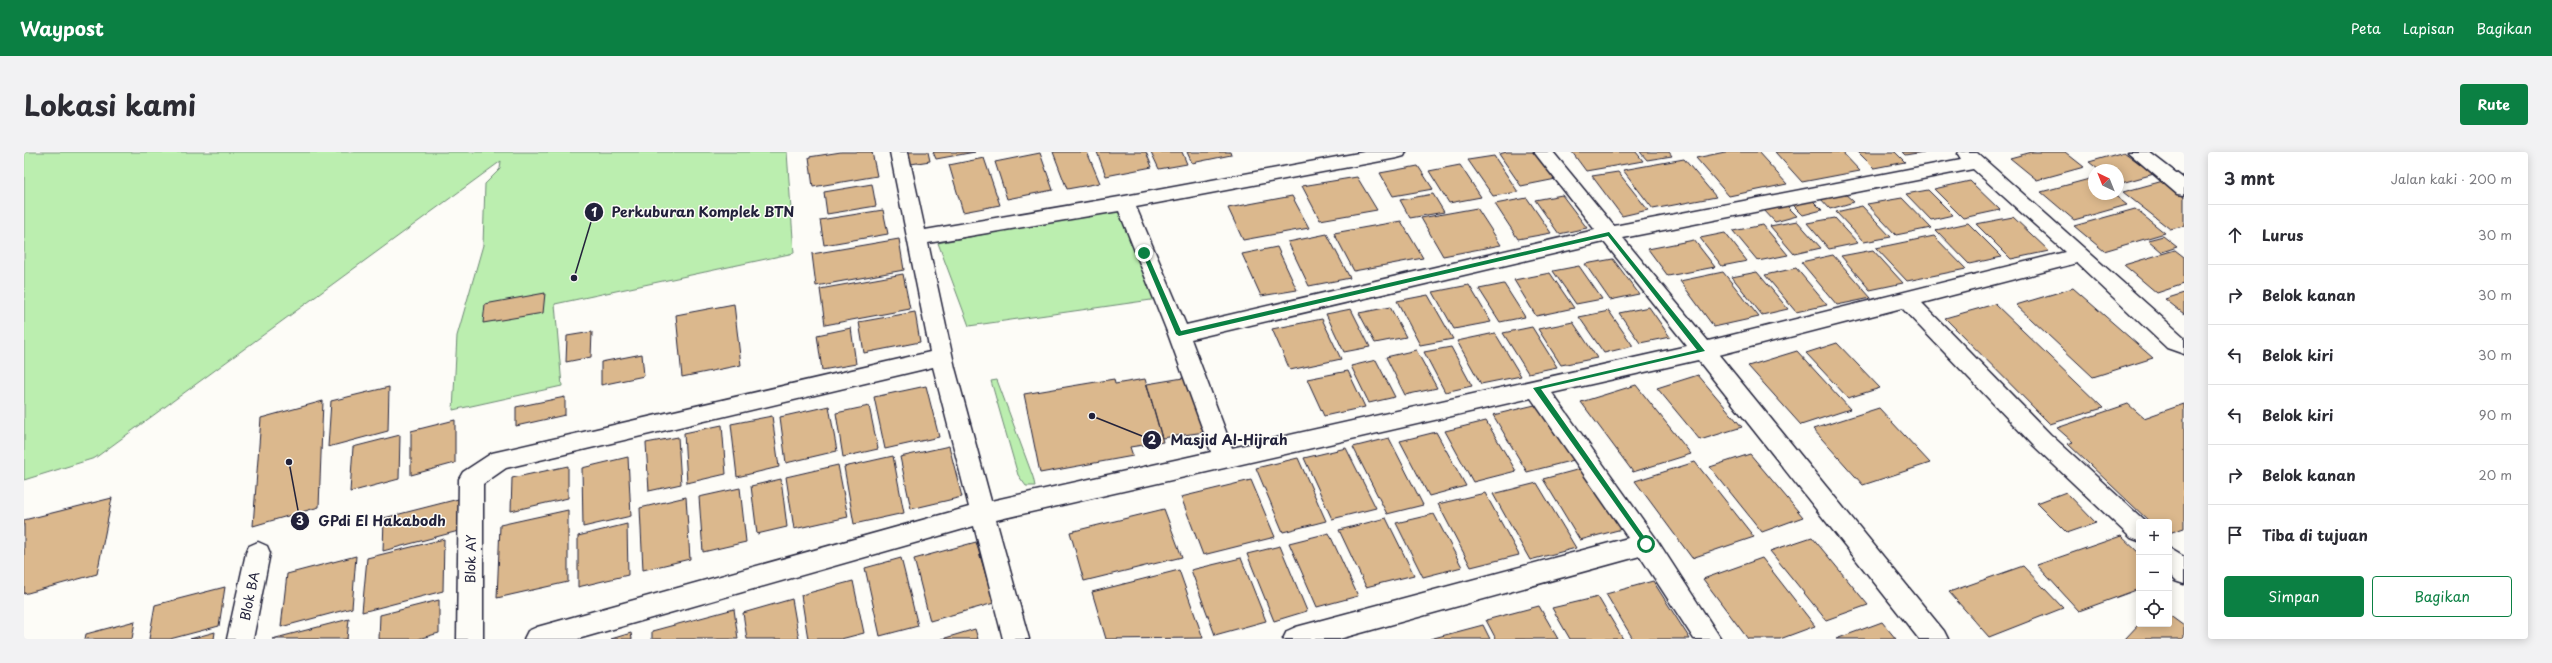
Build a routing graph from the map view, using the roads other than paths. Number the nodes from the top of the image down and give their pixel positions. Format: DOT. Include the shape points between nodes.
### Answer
graph roads {
  1 [pos="899,152"];
  2 [pos="1397,152"];
  3 [pos="1543,152"];
  4 [pos="2137,152"];
  5 [pos="1348,156"];
  6 [pos="1971,157"];
  7 [pos="2184,189"];
  8 [pos="1124,203"];
  9 [pos="1609,234"];
  10 [pos="918,238"];
  11 [pos="2081,255"];
  12 [pos="1907,300"];
  13 [pos="1179,334"];
  14 [pos="2184,346"];
  15 [pos="1702,351"];
  16 [pos="942,357"];
  17 [pos="1536,388"];
  18 [pos="1225,459"];
  19 [pos="984,513"];
  20 [pos="2136,528"];
  21 [pos="1646,544"];
  22 [pos="258,553"];
  23 [pos="2172,562"];
  24 [pos="2184,573"];
  25 [pos="240,639"];
  26 [pos="470,639"];
  27 [pos="537,639"];
  28 [pos="1016,639"];
  29 [pos="1296,639"];
  30 [pos="1708,639"];
  31 [pos="1935,639"];
  1 -- 10 [label="street"];
  2 -- 5 [label="street"];
  3 -- 9 [label="street"];
  4 -- 7 [label="street"];
  5 -- 8 [label="street"];
  6 -- 9 [label="street"];
  6 -- 11 [label="street"];
  8 -- 10 [label="street"];
  8 -- 13 [label="street"];
  9 -- 13 [label="street"];
  9 -- 15 [label="street"];
  10 -- 16 [label="street"];
  11 -- 12 [label="street"];
  11 -- 14 [label="street" via="2175,342"];
  12 -- 15 [label="street"];
  12 -- 20 [label="street" via="2042,440"];
  13 -- 18 [label="street"];
  15 -- 17 [label="street"];
  15 -- 31 [label="street"];
  16 -- 19 [label="street"];
  16 -- 26 [label="street, Blok AY" via="500,460 471,479"];
  17 -- 18 [label="street"];
  17 -- 21 [label="street"];
  18 -- 19 [label="street"];
  19 -- 27 [label="street"];
  19 -- 28 [label="street"];
  21 -- 29 [label="street"];
  21 -- 30 [label="street"];
  22 -- 25 [label="street, Blok BA"];
  23 -- 24 [label="street"];
}
